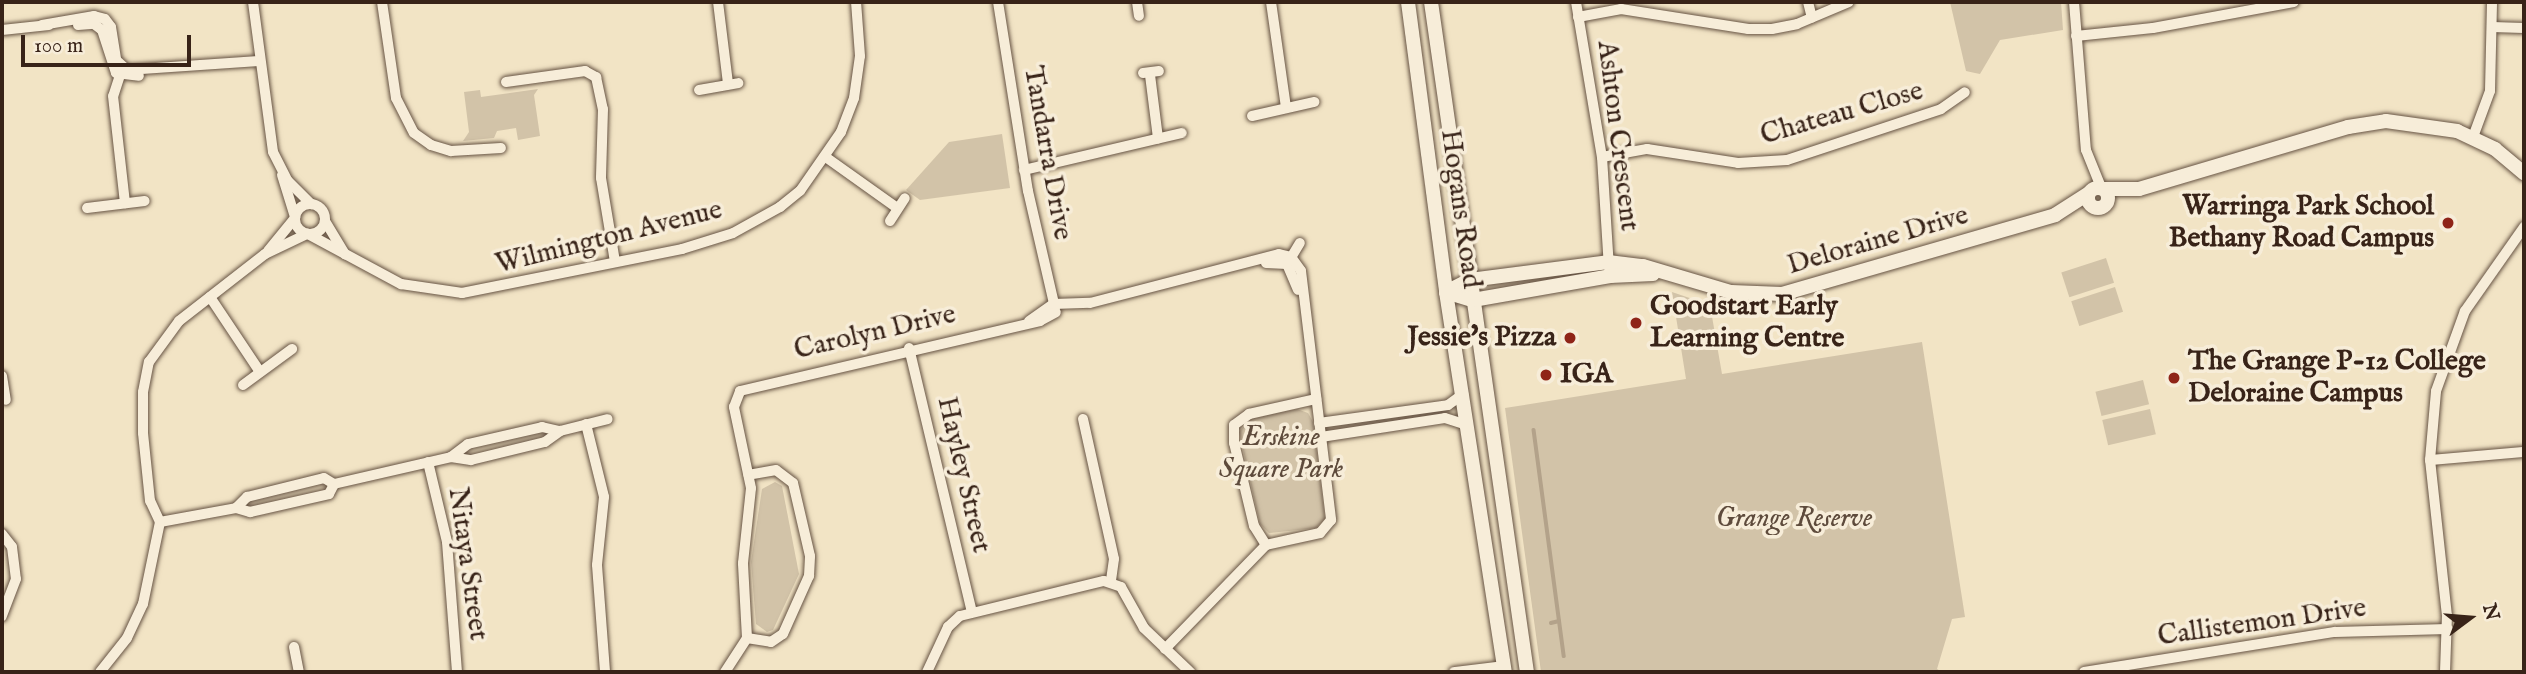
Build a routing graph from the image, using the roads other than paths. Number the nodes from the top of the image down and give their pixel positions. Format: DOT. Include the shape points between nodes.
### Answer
graph roads {
  1 [pos="253,2"];
  2 [pos="382,2"];
  3 [pos="718,2"];
  4 [pos="856,2"];
  5 [pos="998,2"];
  6 [pos="1137,2"];
  7 [pos="1271,2"];
  8 [pos="1408,2"];
  9 [pos="1432,2"];
  10 [pos="1576,2"];
  11 [pos="1808,2"];
  12 [pos="1849,2"];
  13 [pos="2074,2"];
  14 [pos="2294,2"];
  15 [pos="2493,2"];
  16 [pos="1139,16"];
  17 [pos="1578,17"];
  18 [pos="1812,18"];
  19 [pos="2492,27"];
  20 [pos="2524,28"];
  21 [pos="2,30"];
  22 [pos="2076,36"];
  23 [pos="258,61"];
  24 [pos="121,71"];
  25 [pos="1151,73"];
  26 [pos="506,82"];
  27 [pos="699,90"];
  28 [pos="1965,92"];
  29 [pos="1314,102"];
  30 [pos="1286,108"];
  31 [pos="1252,116"];
  32 [pos="1182,133"];
  33 [pos="2473,137"];
  34 [pos="1158,138"];
  35 [pos="501,148"];
  36 [pos="1602,157"];
  37 [pos="827,158"];
  38 [pos="1024,170"];
  39 [pos="282,171"];
  40 [pos="2524,173"];
  41 [pos="2099,192"];
  42 [pos="905,198"];
  43 [pos="145,201"];
  44 [pos="125,203"];
  45 [pos="311,204"];
  46 [pos="87,208"];
  47 [pos="897,208"];
  48 [pos="2066,210"];
  49 [pos="295,218"];
  50 [pos="326,221"];
  51 [pos="890,221"];
  52 [pos="2524,227"];
  53 [pos="307,234"];
  54 [pos="2520,237"];
  55 [pos="1300,243"];
  56 [pos="265,254"];
  57 [pos="346,255"];
  58 [pos="1289,261"];
  59 [pos="615,262"];
  60 [pos="1555,268"];
  61 [pos="1609,269"];
  62 [pos="1470,280"];
  63 [pos="1558,284"];
  64 [pos="1446,292"];
  65 [pos="210,297"];
  66 [pos="1473,300"];
  67 [pos="1055,308"];
  68 [pos="909,348"];
  69 [pos="292,349"];
  70 [pos="260,372"];
  71 [pos="2,376"];
  72 [pos="243,385"];
  73 [pos="1463,394"];
  74 [pos="1316,399"];
  75 [pos="8,401"];
  76 [pos="608,419"];
  77 [pos="1083,419"];
  78 [pos="1319,423"];
  79 [pos="586,424"];
  80 [pos="1467,425"];
  81 [pos="560,431"];
  82 [pos="1321,437"];
  83 [pos="2524,452"];
  84 [pos="451,457"];
  85 [pos="2430,460"];
  86 [pos="428,462"];
  87 [pos="748,475"];
  88 [pos="334,484"];
  89 [pos="236,508"];
  90 [pos="160,522"];
  91 [pos="2,534"];
  92 [pos="1266,545"];
  93 [pos="1111,581"];
  94 [pos="972,612"];
  95 [pos="2,616"];
  96 [pos="2448,629"];
  97 [pos="747,638"];
  98 [pos="294,647"];
  99 [pos="1165,649"];
  100 [pos="1527,668"];
  101 [pos="1504,669"];
  102 [pos="100,672"];
  103 [pos="299,672"];
  104 [pos="457,672"];
  105 [pos="605,672"];
  106 [pos="725,672"];
  107 [pos="927,672"];
  108 [pos="1190,672"];
  109 [pos="1454,672"];
  110 [pos="2084,672"];
  111 [pos="2445,672"];
  1 -- 23 [label="street"];
  2 -- 35 [label="street" via="396,98 414,133 430,145 451,151"];
  3 -- 27 [label="street" via="733,84"];
  4 -- 37 [label="street, Wilmington Avenue" via="860,56 854,98"];
  5 -- 38 [label="street, Tandarra Drive"];
  6 -- 16 [label="street"];
  7 -- 30 [label="street"];
  8 -- 64 [label="street, Hogans Road"];
  9 -- 62 [label="street, Hogans Road"];
  10 -- 17 [label="street, Ashton Crescent"];
  11 -- 18 [label="street"];
  12 -- 18 [label="street"];
  13 -- 22 [label="street"];
  14 -- 22 [label="street" via="2153,28"];
  15 -- 19 [label="street"];
  17 -- 18 [label="street" via="1621,9 1748,29"];
  17 -- 36 [label="street, Ashton Crescent"];
  19 -- 20 [label="street"];
  19 -- 33 [label="street" via="2488,103"];
  21 -- 24 [label="street" via="94,16 105,19"];
  22 -- 41 [label="street" via="2090,167"];
  23 -- 24 [label="street"];
  23 -- 39 [label="street" via="271,142"];
  24 -- 44 [label="street" via="113,96"];
  25 -- 34 [label="street"];
  26 -- 59 [label="street" via="585,71 596,77 603,109 601,178"];
  28 -- 36 [label="street, Chateau Close" via="1941,109 1787,160 1738,163 1647,149"];
  29 -- 30 [label="street"];
  30 -- 31 [label="street"];
  32 -- 34 [label="street"];
  33 -- 40 [label="street, Deloraine Drive"];
  33 -- 41 [label="street, Deloraine Drive" via="2427,123 2367,123 2131,191"];
  34 -- 38 [label="street"];
  36 -- 61 [label="street, Ashton Crescent"];
  37 -- 47 [label="street"];
  37 -- 59 [label="street, Wilmington Avenue" via="780,207 733,233"];
  38 -- 67 [label="street, Tandarra Drive"];
  39 -- 45 [label="street"];
  39 -- 49 [label="street"];
  41 -- 48 [label="street, Deloraine Drive"];
  41 -- 48 [label="street, Deloraine Drive" via="2094,208"];
  42 -- 47 [label="street"];
  43 -- 44 [label="street"];
  44 -- 46 [label="street"];
  45 -- 49 [label="street" via="301,207"];
  45 -- 50 [label="street" via="322,210"];
  47 -- 51 [label="street"];
  48 -- 61 [label="street, Deloraine Drive" via="1794,292 1742,294 1661,273"];
  49 -- 53 [label="street"];
  49 -- 56 [label="street"];
  50 -- 53 [label="street" via="320,231"];
  50 -- 57 [label="street"];
  52 -- 54 [label="street"];
  53 -- 56 [label="street"];
  53 -- 57 [label="street, Wilmington Avenue"];
  54 -- 85 [label="street" via="2475,293 2448,351 2432,411"];
  55 -- 58 [label="street"];
  56 -- 65 [label="street"];
  57 -- 59 [label="street, Wilmington Avenue" via="401,284 462,293"];
  58 -- 67 [label="street, Carolyn Drive" via="1279,254"];
  58 -- 74 [label="street" via="1301,271"];
  60 -- 61 [label="street, Deloraine Drive"];
  60 -- 62 [label="street, Deloraine Drive"];
  60 -- 63 [label="street"];
  61 -- 63 [label="street, Deloraine Drive"];
  62 -- 64 [label="street, Deloraine Drive"];
  62 -- 66 [label="street, Hogans Road"];
  63 -- 66 [label="street, Deloraine Drive"];
  64 -- 66 [label="street"];
  64 -- 73 [label="street, Hogans Road"];
  65 -- 70 [label="street"];
  65 -- 90 [label="street" via="165,337 144,378 142,433 150,501"];
  66 -- 100 [label="street, Hogans Road"];
  67 -- 68 [label="street, Carolyn Drive" via="1029,321"];
  68 -- 87 [label="street, Carolyn Drive" via="750,386 736,398"];
  68 -- 94 [label="street, Hayley Street"];
  69 -- 70 [label="street"];
  70 -- 72 [label="street"];
  71 -- 75 [label="street"];
  73 -- 78 [label="street" via="1448,405"];
  73 -- 80 [label="street, Hogans Road"];
  74 -- 78 [label="street"];
  74 -- 92 [label="street" via="1249,414 1234,425 1254,526"];
  76 -- 79 [label="street"];
  77 -- 93 [label="street" via="1114,559"];
  78 -- 82 [label="street"];
  79 -- 81 [label="street"];
  79 -- 105 [label="street" via="604,497 597,565"];
  80 -- 82 [label="street" via="1445,418"];
  80 -- 101 [label="street, Hogans Road"];
  81 -- 84 [label="street" via="542,427 480,441"];
  81 -- 84 [label="street" via="550,440 524,448 471,460"];
  82 -- 92 [label="street" via="1331,520 1315,534"];
  83 -- 85 [label="street"];
  84 -- 86 [label="street"];
  85 -- 96 [label="street"];
  86 -- 88 [label="street"];
  86 -- 104 [label="street, Nitaya Street" via="447,542"];
  87 -- 97 [label="street" via="752,502 743,564"];
  87 -- 97 [label="street" via="776,470 793,483 810,556 809,576 786,630 771,642"];
  88 -- 89 [label="street" via="324,478 311,481 247,497"];
  88 -- 89 [label="street" via="329,494 250,512"];
  89 -- 90 [label="street"];
  90 -- 102 [label="street" via="143,604 127,638"];
  91 -- 95 [label="street" via="12,547 16,579"];
  92 -- 99 [label="street"];
  93 -- 94 [label="street"];
  93 -- 99 [label="street" via="1121,587 1144,628"];
  94 -- 107 [label="street" via="948,626"];
  96 -- 110 [label="street, Callistemon Drive" via="2336,632"];
  96 -- 111 [label="street"];
  97 -- 106 [label="street"];
  98 -- 103 [label="street"];
  99 -- 108 [label="street"];
  100 -- 101 [label="street"];
  101 -- 109 [label="street"];
}
